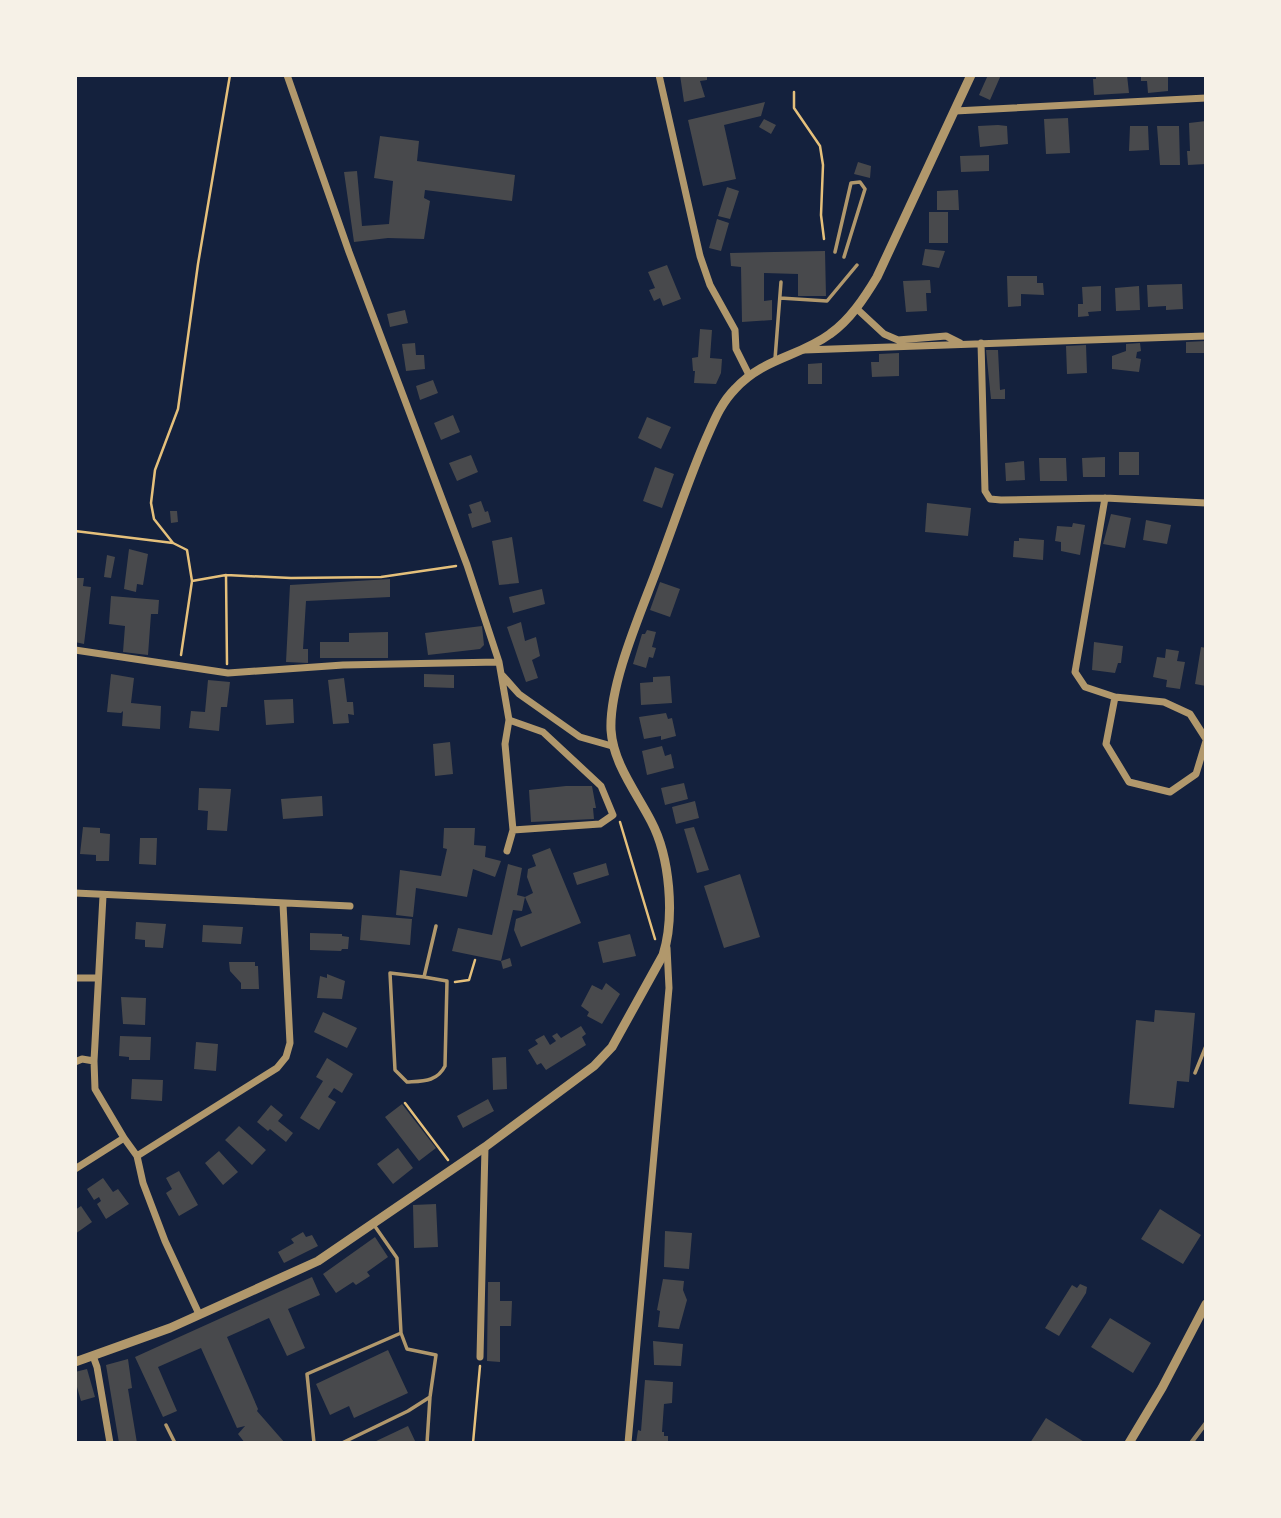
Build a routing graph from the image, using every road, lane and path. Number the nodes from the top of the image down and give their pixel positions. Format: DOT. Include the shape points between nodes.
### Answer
graph roads {
  1 [pos="230,75"];
  2 [pos="286,75"];
  3 [pos="659,75"];
  4 [pos="971,75"];
  5 [pos="794,92"];
  6 [pos="1206,98"];
  7 [pos="955,111"];
  8 [pos="824,239"];
  9 [pos="835,252"];
  10 [pos="844,257"];
  11 [pos="857,265"];
  12 [pos="781,282"];
  13 [pos="780,298"];
  14 [pos="856,308"];
  15 [pos="1206,336"];
  16 [pos="960,343"];
  17 [pos="981,343"];
  18 [pos="800,350"];
  19 [pos="775,359"];
  20 [pos="750,375"];
  21 [pos="1105,498"];
  22 [pos="1206,503"];
  23 [pos="75,531"];
  24 [pos="173,543"];
  25 [pos="467,565"];
  26 [pos="226,575"];
  27 [pos="192,581"];
  28 [pos="75,650"];
  29 [pos="499,662"];
  30 [pos="179,667"];
  31 [pos="228,673"];
  32 [pos="503,676"];
  33 [pos="1115,697"];
  34 [pos="509,720"];
  35 [pos="1206,740"];
  36 [pos="612,746"];
  37 [pos="613,814"];
  38 [pos="513,830"];
  39 [pos="507,851"];
  40 [pos="75,893"];
  41 [pos="103,896"];
  42 [pos="283,904"];
  43 [pos="350,906"];
  44 [pos="436,926"];
  45 [pos="655,942"];
  46 [pos="666,944"];
  47 [pos="475,960"];
  48 [pos="424,977"];
  49 [pos="75,978"];
  50 [pos="98,978"];
  51 [pos="447,981"];
  52 [pos="1206,1046"];
  53 [pos="94,1061"];
  54 [pos="75,1062"];
  55 [pos="1195,1073"];
  56 [pos="405,1103"];
  57 [pos="124,1138"];
  58 [pos="439,1147"];
  59 [pos="485,1147"];
  60 [pos="137,1156"];
  61 [pos="75,1169"];
  62 [pos="373,1223"];
  63 [pos="1206,1304"];
  64 [pos="199,1314"];
  65 [pos="401,1333"];
  66 [pos="93,1356"];
  67 [pos="480,1357"];
  68 [pos="75,1362"];
  69 [pos="430,1397"];
  70 [pos="166,1425"];
  71 [pos="110,1443"];
  72 [pos="176,1443"];
  73 [pos="314,1443"];
  74 [pos="342,1443"];
  75 [pos="428,1443"];
  76 [pos="473,1443"];
  77 [pos="628,1443"];
  78 [pos="1129,1443"];
  1 -- 24 [label="path" via="178,409 155,470 154,519"];
  2 -- 25 [label="street"];
  3 -- 20 [label="street" via="700,256 735,330 736,349"];
  4 -- 7 [label="street"];
  5 -- 8 [label="path" via="794,108 820,146"];
  6 -- 7 [label="street"];
  7 -- 14 [label="street" via="877,277"];
  9 -- 10 [label="lane" via="851,183 860,182 865,189"];
  11 -- 13 [label="lane" via="827,301"];
  12 -- 13 [label="lane"];
  13 -- 19 [label="lane"];
  14 -- 16 [label="street" via="884,334 898,340 946,336"];
  14 -- 18 [label="street" via="831,334"];
  15 -- 17 [label="street"];
  16 -- 17 [label="street"];
  16 -- 18 [label="street"];
  17 -- 21 [label="street" via="985,491 990,499"];
  18 -- 19 [label="street"];
  19 -- 20 [label="street"];
  20 -- 36 [label="street" via="720,408 690,477 621,671 611,712"];
  21 -- 22 [label="street"];
  21 -- 33 [label="street" via="1075,672 1085,687"];
  23 -- 24 [label="path"];
  24 -- 27 [label="path" via="187,550"];
  25 -- 26 [label="path" via="381,577"];
  25 -- 29 [label="street"];
  26 -- 27 [label="path"];
  26 -- 31 [label="path"];
  27 -- 30 [label="path"];
  28 -- 30 [label="street"];
  29 -- 31 [label="street"];
  29 -- 32 [label="street"];
  30 -- 31 [label="street"];
  32 -- 34 [label="street"];
  32 -- 36 [label="street" via="519,694 580,737"];
  33 -- 35 [label="street" via="1164,702 1190,714"];
  33 -- 35 [label="street" via="1107,744 1129,782 1171,792 1196,774"];
  34 -- 37 [label="street" via="543,732 601,786"];
  34 -- 38 [label="street" via="505,744"];
  36 -- 46 [label="street" via="653,825 667,876"];
  37 -- 38 [label="street" via="600,824"];
  37 -- 45 [label="path" via="622,823"];
  38 -- 39 [label="street"];
  40 -- 41 [label="street"];
  41 -- 42 [label="street"];
  41 -- 50 [label="street"];
  42 -- 43 [label="street"];
  42 -- 60 [label="street" via="290,1043 286,1057 277,1068"];
  44 -- 48 [label="lane"];
  46 -- 59 [label="street" via="612,1046 594,1066"];
  46 -- 77 [label="street" via="669,988"];
  47 -- 51 [label="path" via="469,980"];
  48 -- 51 [label="lane"];
  48 -- 51 [label="lane" via="390,973 395,1070 407,1082 430,1080 445,1066"];
  49 -- 50 [label="street"];
  50 -- 53 [label="street"];
  52 -- 55 [label="lane"];
  53 -- 54 [label="street"];
  53 -- 57 [label="street" via="95,1089"];
  56 -- 58 [label="path"];
  57 -- 60 [label="street"];
  57 -- 61 [label="street"];
  59 -- 62 [label="street"];
  59 -- 67 [label="street"];
  60 -- 64 [label="street" via="165,1241"];
  62 -- 64 [label="street" via="318,1261"];
  62 -- 65 [label="lane" via="397,1258"];
  63 -- 78 [label="street"];
  64 -- 66 [label="street"];
  65 -- 69 [label="lane" via="407,1349 436,1356"];
  65 -- 73 [label="lane" via="307,1374"];
  66 -- 68 [label="street"];
  66 -- 71 [label="street"];
  67 -- 76 [label="path"];
  69 -- 74 [label="lane"];
  69 -- 75 [label="lane"];
  70 -- 72 [label="lane"];
}
